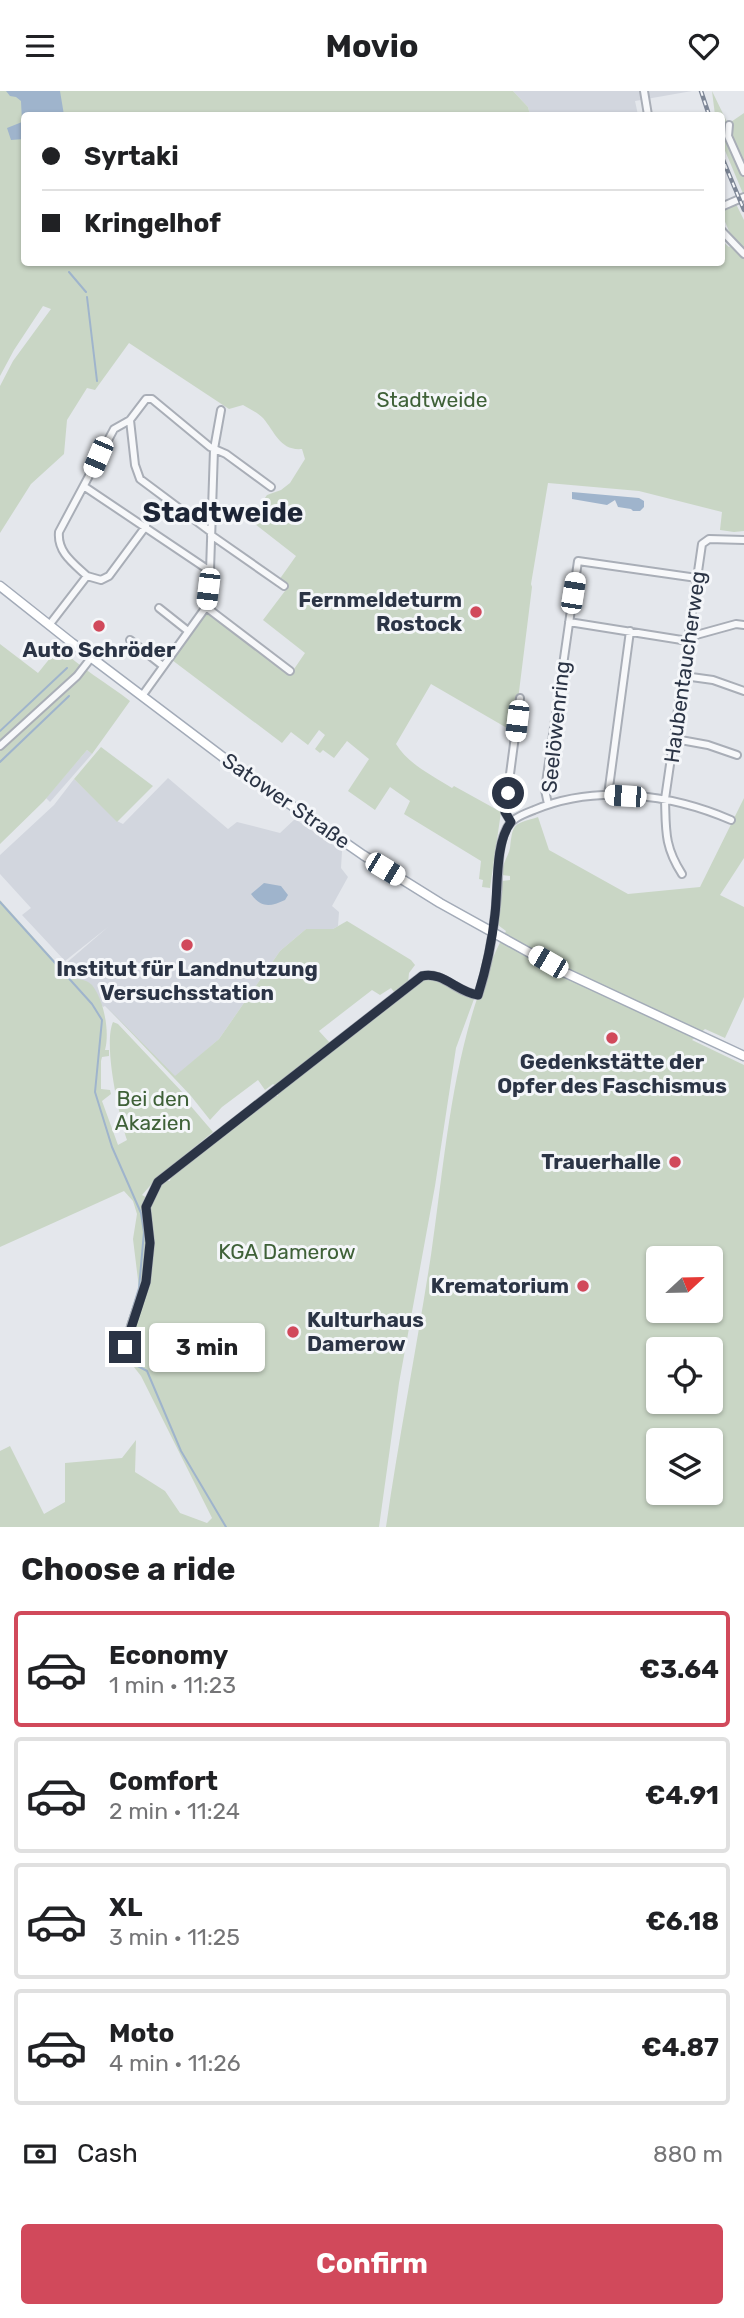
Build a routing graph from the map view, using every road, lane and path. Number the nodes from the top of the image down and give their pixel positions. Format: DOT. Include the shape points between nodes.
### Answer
graph roads {
  1 [pos="644,91"];
  2 [pos="648,112"];
  3 [pos="729,125"];
  4 [pos="744,172"];
  5 [pos="744,197"];
  6 [pos="725,205"];
  7 [pos="725,234"];
  8 [pos="744,254"];
  9 [pos="221,410"];
  10 [pos="130,420"];
  11 [pos="214,449"];
  12 [pos="85,487"];
  13 [pos="271,487"];
  14 [pos="146,526"];
  15 [pos="706,531"];
  16 [pos="211,533"];
  17 [pos="709,539"];
  18 [pos="744,540"];
  19 [pos="210,571"];
  20 [pos="87,576"];
  21 [pos="697,578"];
  22 [pos="0,586"];
  23 [pos="284,586"];
  24 [pos="206,607"];
  25 [pos="159,608"];
  26 [pos="569,622"];
  27 [pos="50,624"];
  28 [pos="744,625"];
  29 [pos="188,631"];
  30 [pos="630,631"];
  31 [pos="689,639"];
  32 [pos="130,640"];
  33 [pos="92,658"];
  34 [pos="163,666"];
  35 [pos="290,671"];
  36 [pos="684,676"];
  37 [pos="744,691"];
  38 [pos="142,696"];
  39 [pos="520,698"];
  40 [pos="675,739"];
  41 [pos="0,746"];
  42 [pos="737,755"];
  43 [pos="608,795"];
  44 [pos="664,799"];
  45 [pos="548,804"];
  46 [pos="731,820"];
  47 [pos="511,822"];
  48 [pos="682,874"];
  49 [pos="493,930"];
  50 [pos="744,1056"];
  51 [pos="127,1362"];
  1 -- 2 [label="street"];
  3 -- 4 [label="street" via="728,136"];
  5 -- 6 [label="street"];
  7 -- 8 [label="street"];
  9 -- 11 [label="street"];
  10 -- 11 [label="street" via="143,401 152,399"];
  10 -- 12 [label="street" via="114,429"];
  10 -- 16 [label="street" via="140,479"];
  11 -- 13 [label="street"];
  11 -- 16 [label="street"];
  12 -- 14 [label="street"];
  12 -- 20 [label="street" via="58,538 65,554"];
  14 -- 19 [label="street"];
  14 -- 20 [label="street" via="104,580"];
  15 -- 17 [label="street"];
  16 -- 19 [label="street"];
  16 -- 23 [label="street"];
  17 -- 18 [label="street"];
  17 -- 21 [label="street, Haubentaucherweg" via="702,544"];
  19 -- 24 [label="street"];
  20 -- 27 [label="street"];
  21 -- 26 [label="street, Seelöwenring" via="578,561"];
  21 -- 31 [label="street, Haubentaucherweg"];
  22 -- 27 [label="main road, Satower Straße"];
  24 -- 29 [label="street"];
  24 -- 35 [label="street"];
  25 -- 29 [label="street"];
  26 -- 30 [label="street"];
  26 -- 45 [label="street, Seelöwenring" via="545,790"];
  27 -- 33 [label="main road, Satower Straße"];
  28 -- 31 [label="street"];
  29 -- 34 [label="street"];
  30 -- 31 [label="street"];
  30 -- 43 [label="street"];
  31 -- 36 [label="street, Haubentaucherweg"];
  32 -- 34 [label="street"];
  33 -- 38 [label="main road, Satower Straße"];
  33 -- 41 [label="street"];
  34 -- 38 [label="street"];
  36 -- 37 [label="street"];
  36 -- 40 [label="street, Haubentaucherweg"];
  38 -- 49 [label="main road, Satower Straße" via="337,838 440,903"];
  39 -- 47 [label="street" via="505,812"];
  40 -- 42 [label="street"];
  40 -- 44 [label="street, Haubentaucherweg"];
  43 -- 44 [label="street"];
  43 -- 45 [label="street"];
  44 -- 46 [label="street" via="700,806"];
  44 -- 48 [label="street, Haubentaucherweg" via="666,841"];
  45 -- 47 [label="street"];
  47 -- 49 [label="street" via="503,836"];
  49 -- 50 [label="main road, Satower Straße" via="566,973"];
  49 -- 51 [label="street" via="478,995 441,977 422,976 158,1182 146,1207 150,1243 146,1282 125,1347"];
}
